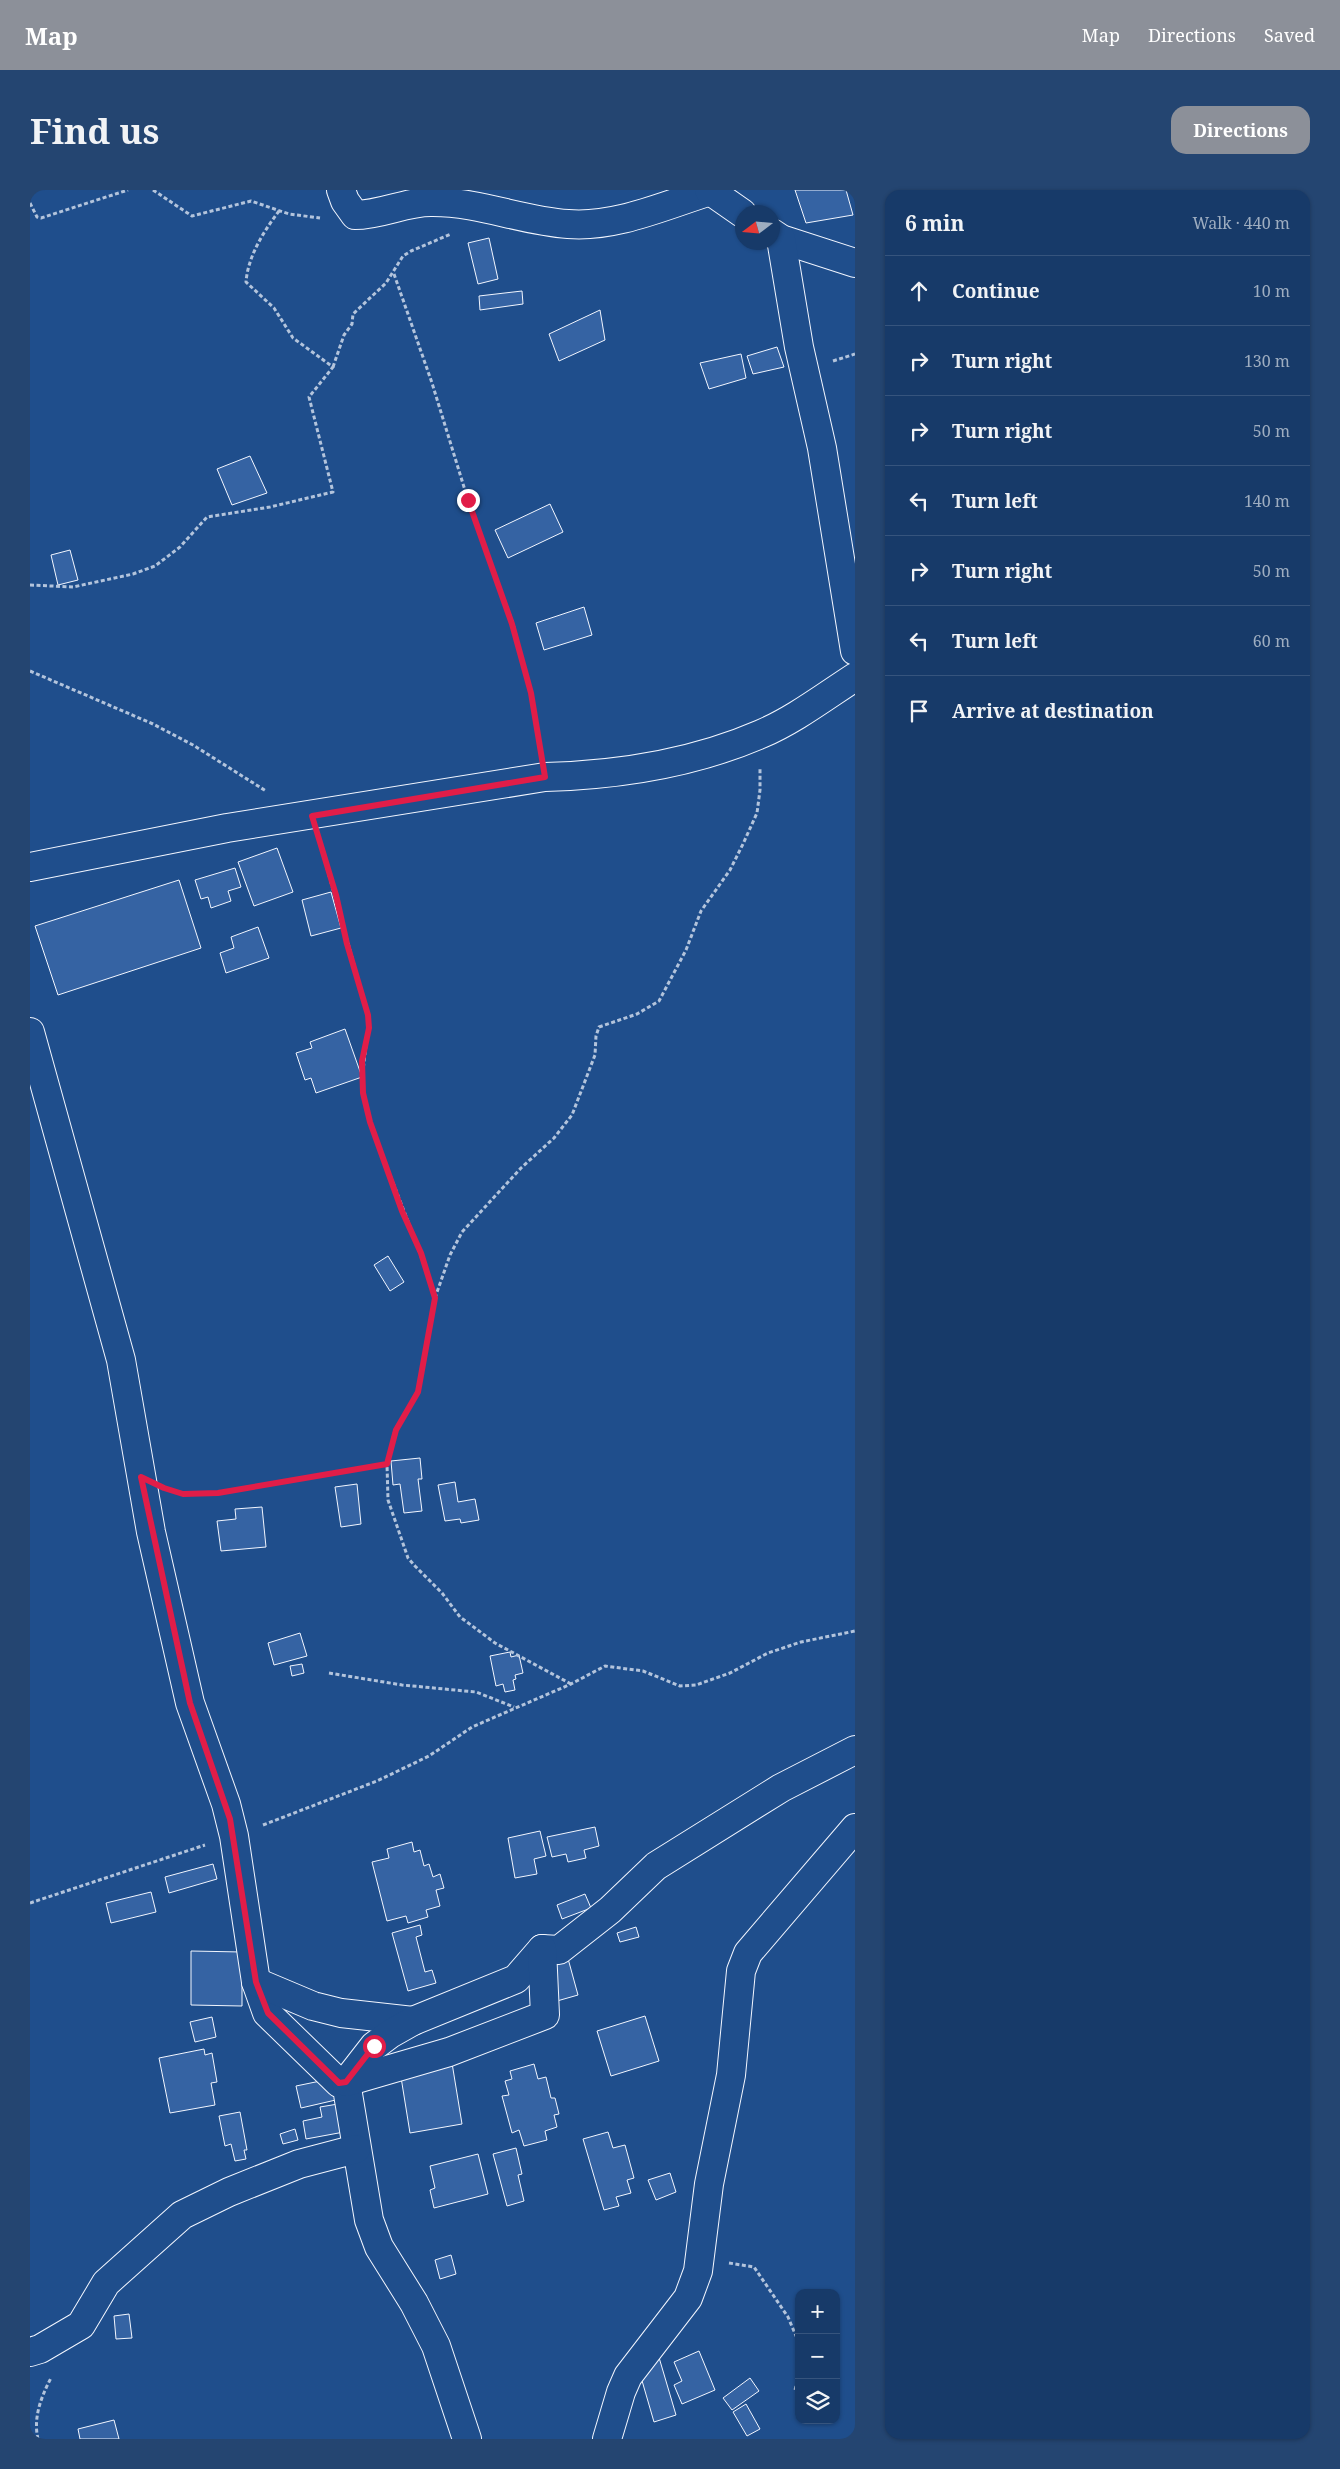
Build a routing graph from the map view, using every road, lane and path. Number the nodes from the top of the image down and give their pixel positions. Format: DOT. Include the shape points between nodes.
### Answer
graph roads {
  1 [pos="128,190"];
  2 [pos="153,190"];
  3 [pos="342,190"];
  4 [pos="710,191"];
  5 [pos="30,203"];
  6 [pos="735,208"];
  7 [pos="279,211"];
  8 [pos="355,214"];
  9 [pos="458,231"];
  10 [pos="780,237"];
  11 [pos="780,250"];
  12 [pos="855,263"];
  13 [pos="394,274"];
  14 [pos="333,367"];
  15 [pos="30,585"];
  16 [pos="855,651"];
  17 [pos="30,672"];
  18 [pos="855,677"];
  19 [pos="760,735"];
  20 [pos="545,777"];
  21 [pos="271,794"];
  22 [pos="312,816"];
  23 [pos="30,867"];
  24 [pos="30,1032"];
  25 [pos="435,1298"];
  26 [pos="387,1464"];
  27 [pos="141,1477"];
  28 [pos="855,1631"];
  29 [pos="328,1673"];
  30 [pos="571,1684"];
  31 [pos="514,1707"];
  32 [pos="855,1750"];
  33 [pos="855,1828"];
  34 [pos="234,1836"];
  35 [pos="30,1903"];
  36 [pos="542,1949"];
  37 [pos="256,1982"];
  38 [pos="413,2022"];
  39 [pos="346,2082"];
  40 [pos="356,2149"];
  41 [pos="698,2265"];
  42 [pos="795,2334"];
  43 [pos="30,2352"];
  44 [pos="54,2374"];
  45 [pos="798,2379"];
  46 [pos="794,2390"];
  47 [pos="38,2439"];
  48 [pos="467,2439"];
  49 [pos="607,2439"];
  1 -- 5 [label="path" via="41,218 37,217"];
  2 -- 7 [label="path" via="192,216 251,201"];
  3 -- 8 [label="street" via="345,201"];
  4 -- 6 [label="street"];
  4 -- 8 [label="street" via="617,221 594,225 566,224 452,202 432,202 368,215"];
  7 -- 8 [label="path" via="307,218"];
  7 -- 14 [label="path" via="260,239 246,282 274,308 293,338"];
  9 -- 13 [label="path" via="406,254"];
  10 -- 12 [label="street"];
  11 -- 16 [label="street" via="822,448"];
  13 -- 14 [label="path" via="354,314"];
  13 -- 20 [label="path" via="512,624 531,693"];
  14 -- 15 [label="path" via="308,397 334,492 208,517 180,548 155,566 133,574 73,587"];
  17 -- 21 [label="path" via="153,724"];
  18 -- 19 [label="street" via="794,718"];
  19 -- 20 [label="street" via="668,765 590,776"];
  19 -- 25 [label="path" via="757,813 730,870 701,912 686,950 659,1001 637,1014 599,1027 595,1055 572,1114 554,1138 514,1174 462,1232"];
  20 -- 22 [label="street"];
  22 -- 23 [label="street" via="227,828"];
  22 -- 25 [label="path" via="368,1015 369,1028 362,1061 363,1093 370,1122"];
  24 -- 27 [label="street" via="121,1360"];
  25 -- 26 [label="path" via="418,1392 396,1430"];
  26 -- 27 [label="path" via="218,1493 183,1494"];
  26 -- 30 [label="path" via="388,1500 408,1558 460,1617 496,1643"];
  27 -- 34 [label="street" via="190,1703"];
  28 -- 30 [label="path" via="801,1642 768,1653 730,1673 696,1685 680,1686 643,1671 613,1666 599,1668"];
  29 -- 31 [label="path" via="476,1692"];
  30 -- 31 [label="path"];
  31 -- 34 [label="path" via="472,1727 429,1756 377,1781"];
  32 -- 36 [label="street" via="781,1788 656,1866 610,1910 559,1950"];
  33 -- 41 [label="street" via="748,1953 741,1971 731,2075 709,2184"];
  34 -- 35 [label="path"];
  34 -- 37 [label="street"];
  36 -- 38 [label="street" via="516,1979"];
  36 -- 39 [label="street" via="545,2015 449,2052"];
  37 -- 38 [label="street" via="313,2006"];
  37 -- 39 [label="street" via="263,2005 273,2020 339,2083"];
  38 -- 39 [label="street" via="374,2046"];
  39 -- 40 [label="street"];
  40 -- 43 [label="street" via="299,2164 182,2215 106,2283 81,2325"];
  40 -- 48 [label="street" via="366,2208 379,2247 429,2330"];
  41 -- 42 [label="path" via="731,2263 754,2267 788,2317"];
  41 -- 49 [label="street" via="688,2298 628,2376"];
  44 -- 47 [label="path" via="40,2398 35,2430"];
  45 -- 46 [label="path"];
}
